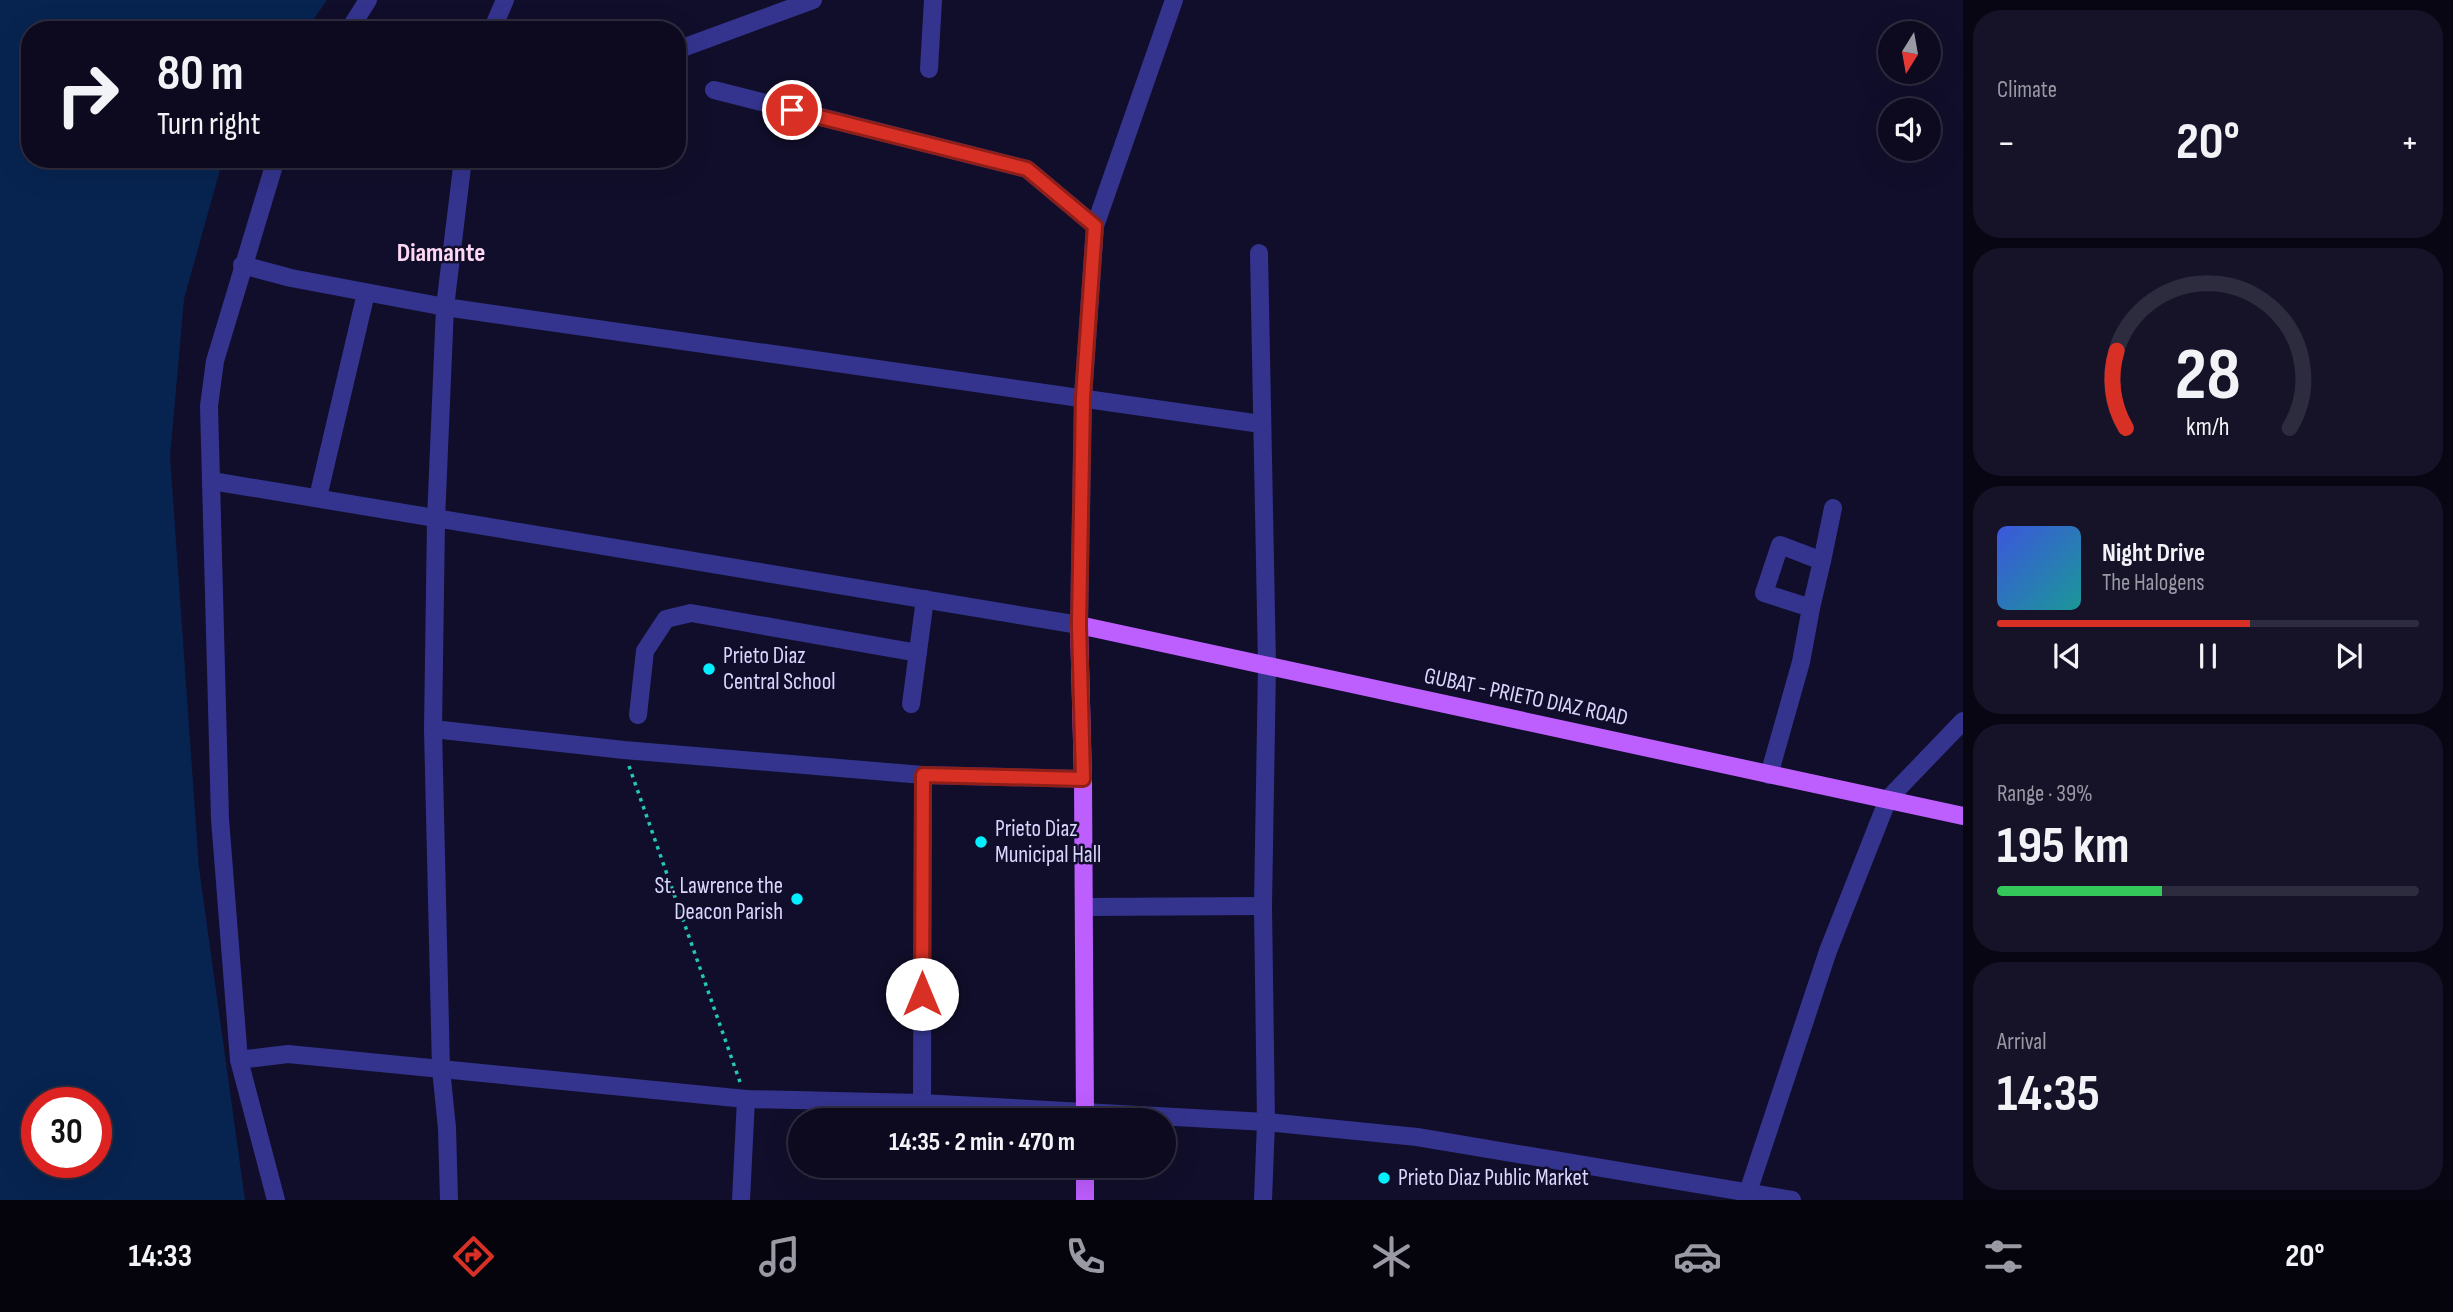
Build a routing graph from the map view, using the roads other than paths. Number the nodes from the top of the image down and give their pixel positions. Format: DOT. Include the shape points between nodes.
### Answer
graph roads {
  1 [pos="369,0"];
  2 [pos="505,0"];
  3 [pos="813,0"];
  4 [pos="933,0"];
  5 [pos="1174,0"];
  6 [pos="355,21"];
  7 [pos="496,21"];
  8 [pos="686,47"];
  9 [pos="929,69"];
  10 [pos="714,90"];
  11 [pos="273,168"];
  12 [pos="462,168"];
  13 [pos="1095,226"];
  14 [pos="1259,253"];
  15 [pos="242,265"];
  16 [pos="366,293"];
  17 [pos="444,307"];
  18 [pos="1083,397"];
  19 [pos="1261,424"];
  20 [pos="212,481"];
  21 [pos="318,497"];
  22 [pos="1833,508"];
  23 [pos="436,520"];
  24 [pos="1822,561"];
  25 [pos="925,599"];
  26 [pos="1811,608"];
  27 [pos="1079,625"];
  28 [pos="918,653"];
  29 [pos="1267,665"];
  30 [pos="911,704"];
  31 [pos="638,715"];
  32 [pos="1963,721"];
  33 [pos="433,729"];
  34 [pos="923,775"];
  35 [pos="1769,775"];
  36 [pos="1083,779"];
  37 [pos="1888,799"];
  38 [pos="1963,816"];
  39 [pos="1263,906"];
  40 [pos="1084,908"];
  41 [pos="239,1060"];
  42 [pos="440,1069"];
  43 [pos="746,1099"];
  44 [pos="922,1103"];
  45 [pos="984,1108"];
  46 [pos="1084,1108"];
  47 [pos="1176,1119"];
  48 [pos="1266,1122"];
  49 [pos="1085,1178"];
  50 [pos="1748,1192"];
  51 [pos="276,1200"];
  52 [pos="449,1200"];
  53 [pos="741,1200"];
  54 [pos="1085,1200"];
  55 [pos="1263,1200"];
  56 [pos="1792,1200"];
  1 -- 6 [label="street"];
  2 -- 7 [label="street"];
  3 -- 8 [label="street"];
  4 -- 9 [label="street"];
  5 -- 13 [label="street"];
  10 -- 13 [label="street" via="1027,169"];
  11 -- 15 [label="street"];
  12 -- 17 [label="street"];
  13 -- 18 [label="street"];
  14 -- 19 [label="street"];
  15 -- 16 [label="street"];
  15 -- 20 [label="street" via="209,406"];
  16 -- 17 [label="street"];
  16 -- 21 [label="street"];
  17 -- 18 [label="street"];
  17 -- 23 [label="street"];
  18 -- 19 [label="street"];
  18 -- 27 [label="street"];
  19 -- 29 [label="street"];
  20 -- 21 [label="street"];
  20 -- 41 [label="street" via="220,819"];
  21 -- 23 [label="street"];
  22 -- 24 [label="street"];
  23 -- 25 [label="street"];
  23 -- 33 [label="street"];
  24 -- 26 [label="street"];
  24 -- 26 [label="street" via="1780,545 1764,593"];
  25 -- 27 [label="street"];
  25 -- 28 [label="street"];
  26 -- 35 [label="street"];
  27 -- 29 [label="main road, GUBAT - PRIETO DIAZ ROAD"];
  27 -- 36 [label="main road"];
  28 -- 30 [label="street"];
  28 -- 31 [label="street" via="691,613 666,619 646,651"];
  29 -- 35 [label="main road, GUBAT - PRIETO DIAZ ROAD"];
  29 -- 39 [label="street"];
  32 -- 37 [label="street"];
  33 -- 34 [label="street" via="624,751"];
  33 -- 42 [label="street"];
  34 -- 36 [label="street"];
  34 -- 44 [label="street"];
  35 -- 37 [label="main road, GUBAT - PRIETO DIAZ ROAD"];
  36 -- 40 [label="main road"];
  37 -- 38 [label="main road, GUBAT - PRIETO DIAZ ROAD"];
  37 -- 50 [label="street" via="1828,951"];
  39 -- 40 [label="street"];
  39 -- 48 [label="street"];
  40 -- 46 [label="main road"];
  41 -- 42 [label="street" via="288,1054"];
  41 -- 51 [label="street"];
  42 -- 43 [label="street"];
  42 -- 52 [label="street"];
  43 -- 44 [label="street"];
  43 -- 53 [label="street"];
  44 -- 45 [label="street"];
  47 -- 48 [label="street"];
  48 -- 50 [label="street" via="1417,1137"];
  48 -- 55 [label="street"];
  49 -- 54 [label="main road"];
  50 -- 56 [label="street"];
}
